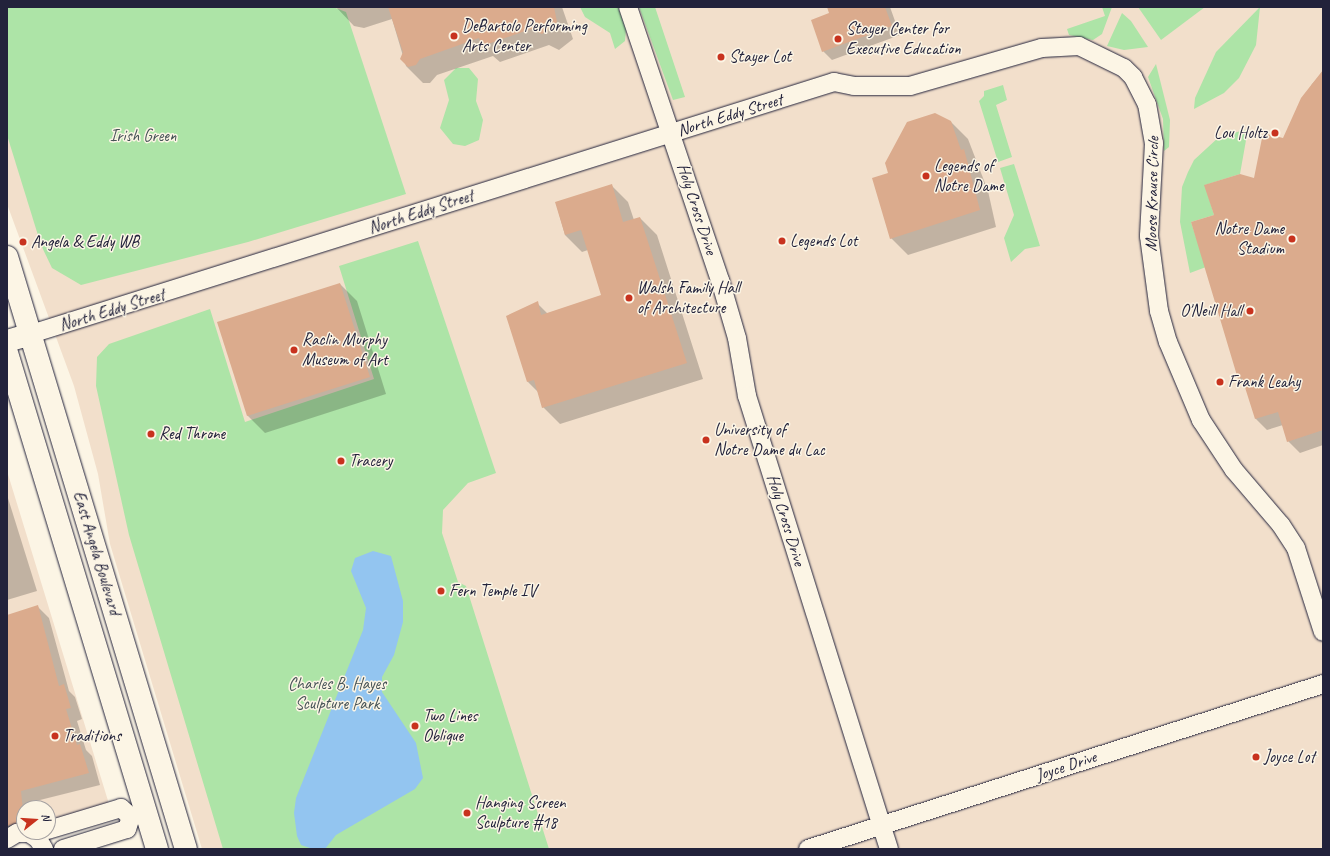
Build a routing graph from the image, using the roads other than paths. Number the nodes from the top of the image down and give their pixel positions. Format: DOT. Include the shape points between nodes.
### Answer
graph roads {
  1 [pos="628,7"];
  2 [pos="834,82"];
  3 [pos="672,133"];
  4 [pos="7,257"];
  5 [pos="31,334"];
  6 [pos="7,341"];
  7 [pos="7,353"];
  8 [pos="1323,632"];
  9 [pos="1323,684"];
  10 [pos="138,815"];
  11 [pos="882,826"];
  12 [pos="56,832"];
  13 [pos="63,849"];
  14 [pos="157,849"];
  15 [pos="186,849"];
  16 [pos="808,849"];
  17 [pos="889,849"];
  1 -- 3 [label="street, Holy Cross Drive"];
  2 -- 3 [label="street, North Eddy Street"];
  2 -- 8 [label="street, Moose Krause Circle" via="854,86 910,86 1042,48 1079,46 1124,68 1133,77 1152,124 1149,236 1159,311 1168,342 1201,420 1234,470 1281,524 1296,548"];
  3 -- 5 [label="street, North Eddy Street"];
  3 -- 11 [label="street, Holy Cross Drive" via="737,338 747,396"];
  4 -- 5 [label="main road, East Angela Boulevard"];
  5 -- 6 [label="main road, North Eddy Street"];
  5 -- 15 [label="main road, East Angela Boulevard"];
  7 -- 10 [label="main road, East Angela Boulevard"];
  9 -- 11 [label="street, Joyce Drive"];
  10 -- 12 [label="street" via="121,808"];
  10 -- 13 [label="street" via="128,829"];
  10 -- 14 [label="main road, East Angela Boulevard"];
  11 -- 16 [label="street, Joyce Drive"];
  11 -- 17 [label="street, Holy Cross Drive"];
}
